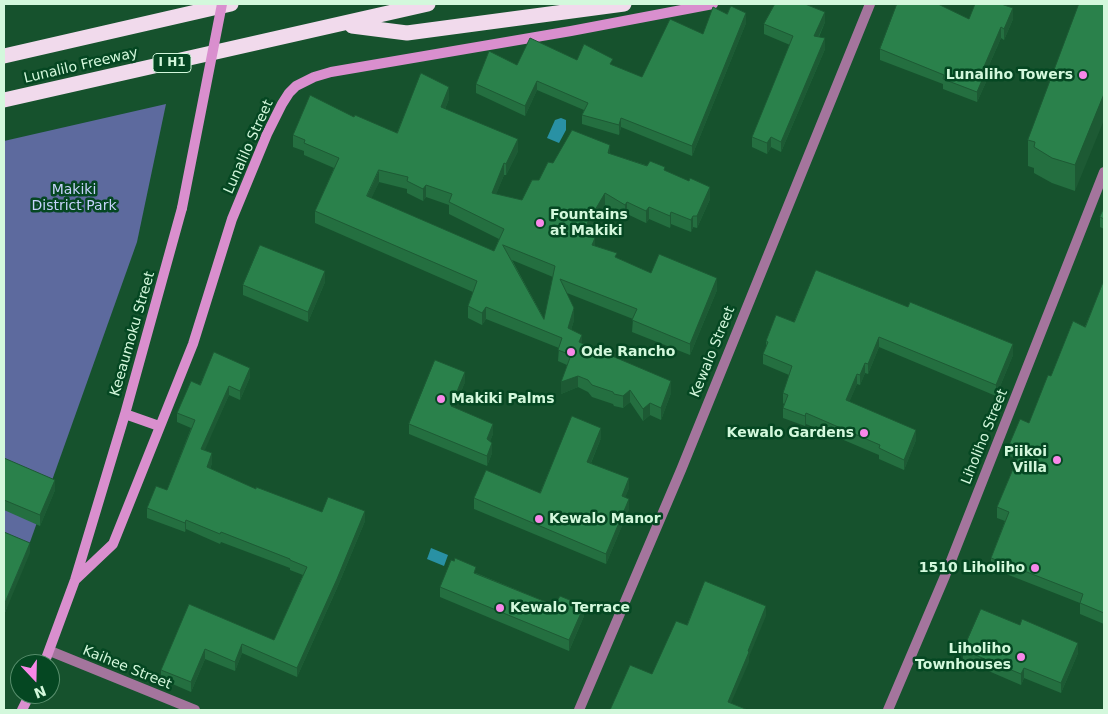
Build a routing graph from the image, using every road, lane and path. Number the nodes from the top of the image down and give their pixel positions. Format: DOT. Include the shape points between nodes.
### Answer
graph roads {
  1 [pos="222,4"];
  2 [pos="232,4"];
  3 [pos="428,4"];
  4 [pos="624,4"];
  5 [pos="713,4"];
  6 [pos="870,4"];
  7 [pos="340,25"];
  8 [pos="4,56"];
  9 [pos="4,100"];
  10 [pos="1104,172"];
  11 [pos="125,414"];
  12 [pos="159,426"];
  13 [pos="75,580"];
  14 [pos="50,651"];
  15 [pos="49,654"];
  16 [pos="194,710"];
  17 [pos="579,710"];
  18 [pos="888,710"];
  1 -- 11 [label="main road, Keeaumoku Street, bridge" via="182,208"];
  2 -- 8 [label="highway, Lunalilo Freeway"];
  3 -- 7 [label="highway, Lunalilo Freeway / I H1"];
  4 -- 7 [label="highway" via="406,33"];
  5 -- 12 [label="main road, Lunalilo Street" via="331,72 296,86 282,104 267,134 232,219 193,344"];
  6 -- 17 [label="street, Kewalo Street" via="678,478"];
  7 -- 9 [label="highway, Lunalilo Freeway / I H1"];
  10 -- 18 [label="street, Liholiho Street" via="945,576"];
  11 -- 12 [label="main road"];
  11 -- 13 [label="main road, Keeaumoku Street"];
  12 -- 13 [label="main road, Lunalilo Street" via="113,544"];
  13 -- 14 [label="main road, Keeaumoku Street"];
  14 -- 15 [label="main road, Keeaumoku Street"];
  14 -- 16 [label="street, Kaihee Street"];
}
